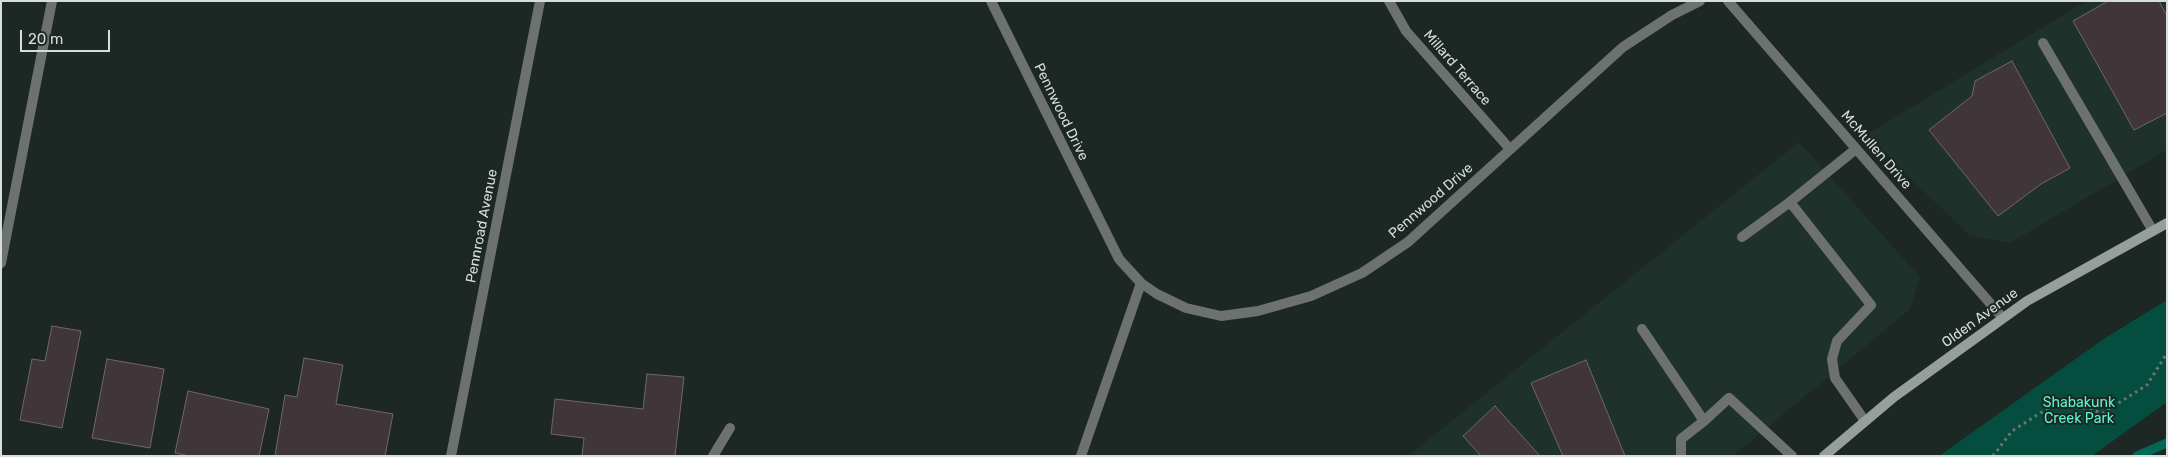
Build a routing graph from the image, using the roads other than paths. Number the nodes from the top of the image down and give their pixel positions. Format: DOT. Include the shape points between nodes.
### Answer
graph roads {
  1 [pos="52,1"];
  2 [pos="540,1"];
  3 [pos="991,1"];
  4 [pos="1389,1"];
  5 [pos="1700,1"];
  6 [pos="1728,1"];
  7 [pos="2042,43"];
  8 [pos="1510,149"];
  9 [pos="1856,149"];
  10 [pos="1790,202"];
  11 [pos="2167,223"];
  12 [pos="2153,231"];
  13 [pos="1742,237"];
  14 [pos="1,263"];
  15 [pos="1141,283"];
  16 [pos="2002,318"];
  17 [pos="1642,329"];
  18 [pos="1704,421"];
  19 [pos="1865,421"];
  20 [pos="730,428"];
  21 [pos="451,456"];
  22 [pos="713,456"];
  23 [pos="1081,456"];
  24 [pos="1681,456"];
  25 [pos="1792,456"];
  26 [pos="1824,456"];
  1 -- 14 [label="street"];
  2 -- 21 [label="street, Pennroad Avenue"];
  3 -- 15 [label="street, Pennwood Drive" via="1118,259"];
  4 -- 8 [label="street, Millard Terrace" via="1406,31"];
  5 -- 8 [label="street, Pennwood Drive" via="1623,47"];
  6 -- 9 [label="street, McMullen Drive"];
  7 -- 12 [label="street"];
  8 -- 15 [label="street, Pennwood Drive" via="1408,242 1362,273 1312,296 1258,311 1221,316 1186,308"];
  9 -- 10 [label="street"];
  9 -- 16 [label="street, McMullen Drive"];
  10 -- 13 [label="street"];
  10 -- 19 [label="street" via="1871,305 1837,341 1832,359 1836,378"];
  11 -- 12 [label="main road, Olden Avenue"];
  12 -- 16 [label="main road, Olden Avenue" via="2027,300"];
  15 -- 23 [label="street"];
  16 -- 19 [label="main road, Olden Avenue"];
  17 -- 18 [label="street"];
  18 -- 24 [label="street" via="1681,440"];
  18 -- 25 [label="street" via="1729,398"];
  19 -- 26 [label="main road, Olden Avenue"];
  20 -- 22 [label="street"];
}
